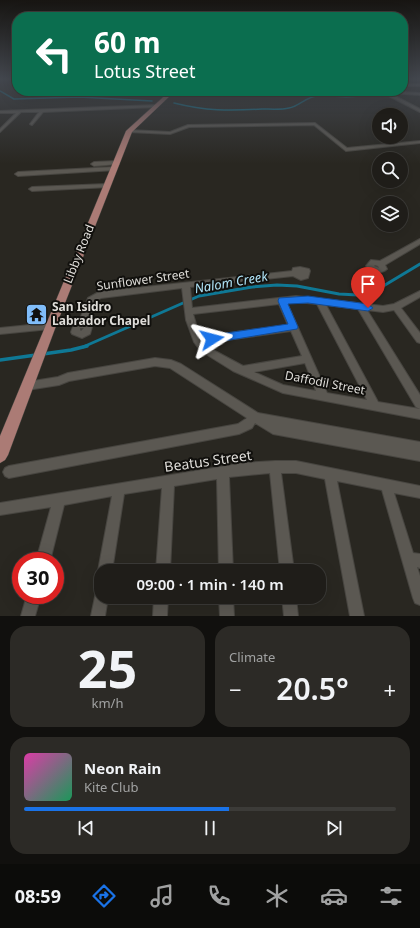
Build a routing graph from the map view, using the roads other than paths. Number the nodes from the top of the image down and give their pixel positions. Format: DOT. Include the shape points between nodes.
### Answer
graph roads {
  1 [pos="134,107"];
  2 [pos="154,107"];
  3 [pos="42,110"];
  4 [pos="20,111"];
  5 [pos="0,112"];
  6 [pos="32,124"];
  7 [pos="0,131"];
  8 [pos="129,131"];
  9 [pos="420,142"];
  10 [pos="94,164"];
  11 [pos="115,166"];
  12 [pos="18,174"];
  13 [pos="107,186"];
  14 [pos="32,189"];
  15 [pos="420,241"];
  16 [pos="381,264"];
  17 [pos="295,273"];
  18 [pos="186,286"];
  19 [pos="420,294"];
  20 [pos="282,301"];
  21 [pos="320,301"];
  22 [pos="188,303"];
  23 [pos="396,306"];
  24 [pos="360,307"];
  25 [pos="83,324"];
  26 [pos="294,327"];
  27 [pos="0,331"];
  28 [pos="48,331"];
  29 [pos="420,340"];
  30 [pos="198,341"];
  31 [pos="308,359"];
  32 [pos="244,370"];
  33 [pos="28,383"];
  34 [pos="324,397"];
  35 [pos="420,404"];
  36 [pos="375,406"];
  37 [pos="420,414"];
  38 [pos="254,417"];
  39 [pos="370,442"];
  40 [pos="420,447"];
  41 [pos="0,455"];
  42 [pos="420,456"];
  43 [pos="276,467"];
  44 [pos="9,472"];
  45 [pos="223,472"];
  46 [pos="330,474"];
  47 [pos="168,482"];
  48 [pos="386,485"];
  49 [pos="119,490"];
  50 [pos="420,492"];
  51 [pos="59,499"];
  52 [pos="0,509"];
  53 [pos="45,552"];
  54 [pos="407,558"];
  55 [pos="420,561"];
  56 [pos="106,564"];
  57 [pos="163,564"];
  58 [pos="226,564"];
  59 [pos="286,564"];
  60 [pos="420,598"];
  61 [pos="31,604"];
  62 [pos="100,604"];
  63 [pos="161,604"];
  64 [pos="226,604"];
  65 [pos="290,604"];
  66 [pos="28,616"];
  67 [pos="98,616"];
  68 [pos="160,616"];
  69 [pos="227,616"];
  70 [pos="291,616"];
  71 [pos="357,616"];
  1 -- 3 [label="street"];
  2 -- 8 [label="main road, Libby Road"];
  3 -- 4 [label="street"];
  3 -- 6 [label="street"];
  4 -- 5 [label="street"];
  4 -- 7 [label="street"];
  8 -- 9 [label="street" via="170,133 188,126 315,124 346,150"];
  8 -- 11 [label="main road, Libby Road"];
  10 -- 11 [label="street"];
  11 -- 12 [label="street"];
  11 -- 13 [label="main road, Libby Road"];
  13 -- 14 [label="street"];
  13 -- 28 [label="main road, Libby Road"];
  15 -- 16 [label="street"];
  17 -- 18 [label="street, Sunflower Street"];
  18 -- 22 [label="street"];
  18 -- 25 [label="street, Sunflower Street" via="96,296 91,300"];
  19 -- 23 [label="street"];
  20 -- 21 [label="street"];
  20 -- 22 [label="street"];
  20 -- 26 [label="street"];
  21 -- 24 [label="street"];
  21 -- 36 [label="street"];
  22 -- 30 [label="street" via="192,328"];
  23 -- 24 [label="street" via="384,309"];
  23 -- 29 [label="street"];
  24 -- 35 [label="street"];
  26 -- 30 [label="street"];
  26 -- 31 [label="street"];
  27 -- 28 [label="street"];
  28 -- 33 [label="main road, Libby Road"];
  30 -- 32 [label="street, Daffodil Street" via="207,350"];
  31 -- 32 [label="street"];
  31 -- 34 [label="street"];
  32 -- 34 [label="street, Daffodil Street" via="283,389"];
  33 -- 38 [label="street" via="59,381 68,377 155,362 171,364"];
  33 -- 41 [label="main road, Libby Road"];
  34 -- 36 [label="street, Daffodil Street"];
  36 -- 37 [label="street, Daffodil Street"];
  38 -- 39 [label="street" via="273,429"];
  38 -- 44 [label="street" via="239,429"];
  39 -- 40 [label="street"];
  39 -- 42 [label="street"];
  43 -- 45 [label="street, Beatus Street"];
  43 -- 46 [label="street, Beatus Street" via="296,467"];
  43 -- 59 [label="street"];
  45 -- 47 [label="street, Beatus Street"];
  45 -- 58 [label="street"];
  46 -- 48 [label="street, Beatus Street"];
  46 -- 71 [label="street"];
  47 -- 49 [label="street, Beatus Street"];
  47 -- 57 [label="street"];
  48 -- 50 [label="street, Beatus Street"];
  48 -- 54 [label="street"];
  49 -- 51 [label="street, Beatus Street"];
  49 -- 56 [label="street"];
  51 -- 52 [label="street, Beatus Street"];
  51 -- 53 [label="street"];
  54 -- 55 [label="street"];
  54 -- 60 [label="street"];
  61 -- 66 [label="street"];
  62 -- 67 [label="street"];
  63 -- 68 [label="street"];
  64 -- 69 [label="street"];
  65 -- 70 [label="street"];
}
